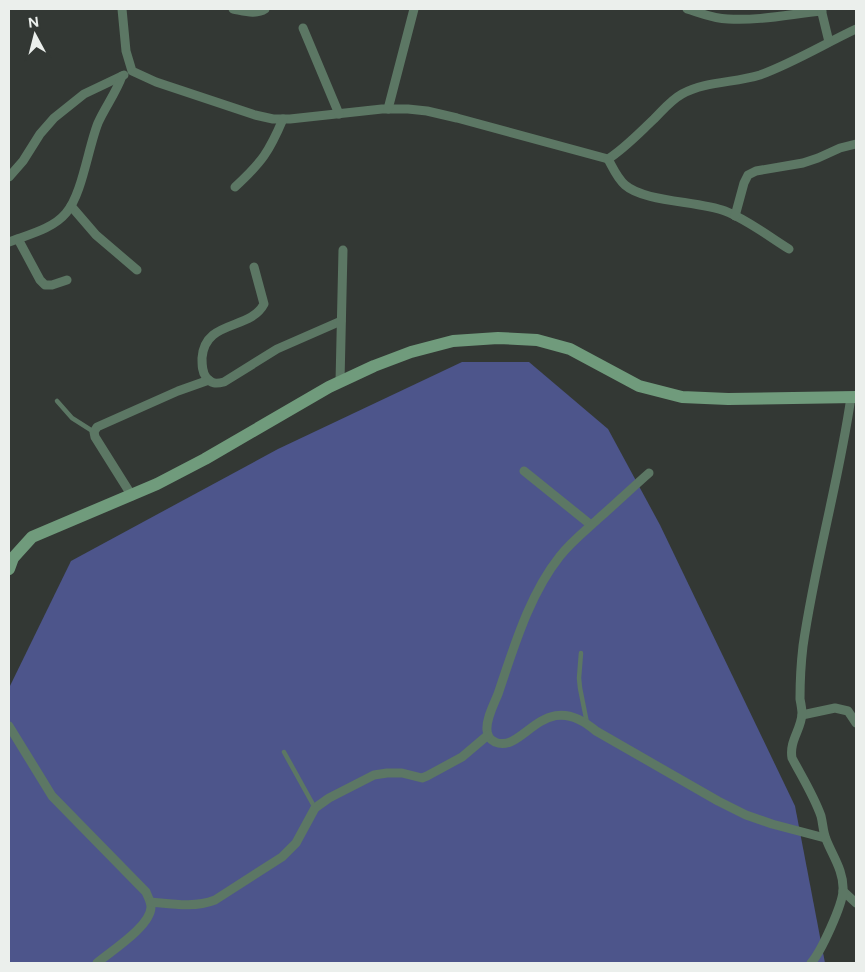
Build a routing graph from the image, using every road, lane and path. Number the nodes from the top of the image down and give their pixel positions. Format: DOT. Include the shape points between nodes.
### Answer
graph roads {
  1 [pos="122,9"];
  2 [pos="233,9"];
  3 [pos="265,9"];
  4 [pos="414,9"];
  5 [pos="687,9"];
  6 [pos="821,10"];
  7 [pos="303,28"];
  8 [pos="856,29"];
  9 [pos="829,42"];
  10 [pos="132,71"];
  11 [pos="122,76"];
  12 [pos="388,109"];
  13 [pos="338,114"];
  14 [pos="283,119"];
  15 [pos="856,144"];
  16 [pos="608,159"];
  17 [pos="9,177"];
  18 [pos="235,187"];
  19 [pos="71,206"];
  20 [pos="735,216"];
  21 [pos="13,241"];
  22 [pos="789,249"];
  23 [pos="343,250"];
  24 [pos="254,267"];
  25 [pos="138,270"];
  26 [pos="67,280"];
  27 [pos="341,321"];
  28 [pos="209,380"];
  29 [pos="340,382"];
  30 [pos="854,397"];
  31 [pos="57,401"];
  32 [pos="94,432"];
  33 [pos="524,471"];
  34 [pos="649,473"];
  35 [pos="132,496"];
  36 [pos="591,525"];
  37 [pos="9,569"];
  38 [pos="581,653"];
  39 [pos="802,715"];
  40 [pos="856,723"];
  41 [pos="587,724"];
  42 [pos="9,726"];
  43 [pos="488,735"];
  44 [pos="284,752"];
  45 [pos="316,808"];
  46 [pos="825,838"];
  47 [pos="844,891"];
  48 [pos="151,902"];
  49 [pos="856,903"];
  50 [pos="98,963"];
  51 [pos="812,963"];
  1 -- 10 [label="street" via="126,51"];
  2 -- 3 [label="street" via="253,12"];
  4 -- 12 [label="street"];
  5 -- 6 [label="street" via="728,19"];
  6 -- 9 [label="street"];
  7 -- 13 [label="street"];
  8 -- 9 [label="street"];
  9 -- 16 [label="street" via="760,75 712,84 680,95"];
  10 -- 11 [label="street"];
  10 -- 14 [label="street" via="256,115"];
  11 -- 17 [label="street" via="84,94 54,118"];
  11 -- 19 [label="street" via="99,122"];
  12 -- 13 [label="street"];
  12 -- 16 [label="street" via="427,111"];
  13 -- 14 [label="street"];
  14 -- 18 [label="street" via="265,157"];
  15 -- 20 [label="street" via="810,160 748,175"];
  16 -- 20 [label="street" via="625,186 640,194 711,207"];
  19 -- 21 [label="street" via="57,221"];
  19 -- 25 [label="street" via="96,235"];
  20 -- 22 [label="street"];
  21 -- 26 [label="street" via="45,285"];
  23 -- 27 [label="street"];
  24 -- 28 [label="street" via="264,304 252,317 216,332 209,339 202,365"];
  27 -- 28 [label="street" via="277,348 224,382 216,384"];
  27 -- 29 [label="street"];
  28 -- 32 [label="street" via="168,395 98,427"];
  29 -- 30 [label="main road" via="411,352 453,342 498,338 537,340 570,348 639,386 682,397"];
  29 -- 35 [label="main road" via="205,459"];
  30 -- 39 [label="street" via="812,591 803,648"];
  31 -- 32 [label="lane" via="72,418"];
  32 -- 35 [label="street"];
  33 -- 36 [label="street"];
  34 -- 36 [label="street"];
  35 -- 37 [label="main road" via="32,537 13,558"];
  36 -- 43 [label="street" via="561,555 530,606 487,724"];
  38 -- 41 [label="lane" via="579,678"];
  39 -- 40 [label="street" via="835,708 848,712"];
  39 -- 46 [label="street" via="790,750 814,799"];
  41 -- 43 [label="street" via="566,714 554,715 507,743 497,743"];
  41 -- 46 [label="street" via="746,815"];
  42 -- 48 [label="street" via="52,796 146,892"];
  43 -- 45 [label="street" via="462,757 427,776 422,778 402,773 374,775 337,793"];
  44 -- 45 [label="lane"];
  45 -- 48 [label="street" via="296,843 282,857 216,900 194,906"];
  46 -- 47 [label="street" via="838,866"];
  47 -- 49 [label="street"];
  47 -- 51 [label="street"];
  48 -- 50 [label="street" via="152,908 143,925"];
}
